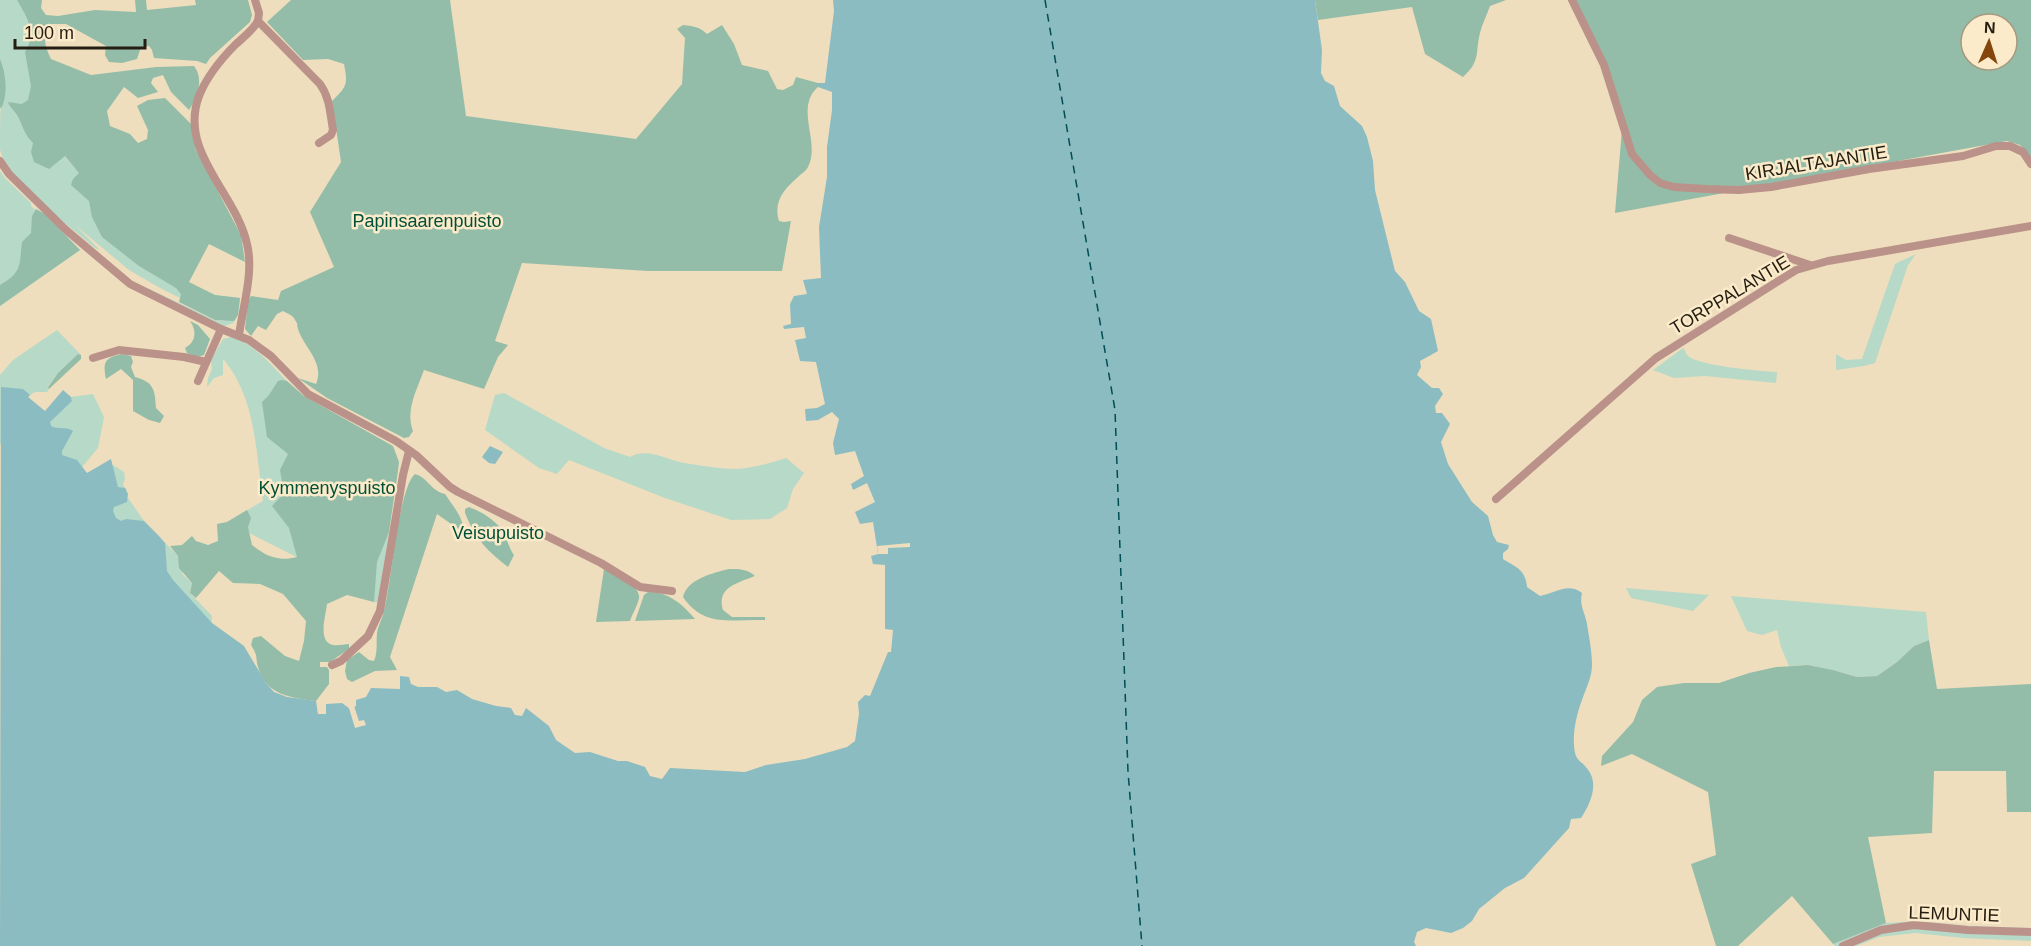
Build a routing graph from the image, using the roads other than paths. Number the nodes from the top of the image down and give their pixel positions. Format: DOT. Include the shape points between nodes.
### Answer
graph roads {
  1 [pos="255,0"];
  2 [pos="1572,0"];
  3 [pos="259,17"];
  4 [pos="319,143"];
  5 [pos="0,161"];
  6 [pos="2031,164"];
  7 [pos="2031,226"];
  8 [pos="1729,238"];
  9 [pos="1810,265"];
  10 [pos="221,329"];
  11 [pos="239,335"];
  12 [pos="93,358"];
  13 [pos="206,362"];
  14 [pos="198,381"];
  15 [pos="409,451"];
  16 [pos="1496,499"];
  17 [pos="672,591"];
  18 [pos="332,665"];
  19 [pos="2031,932"];
  20 [pos="1843,946"];
  1 -- 3 [label="street"];
  2 -- 6 [label="street, KIRJALTAJANTIE" via="1604,65 1632,154 1660,183 1706,189 1760,188 1963,156 1996,146 2010,146 2023,152"];
  3 -- 4 [label="street" via="326,92 333,130"];
  3 -- 11 [label="street" via="212,71 194,120 196,140 247,243 249,266"];
  5 -- 10 [label="street" via="66,230 130,284"];
  7 -- 9 [label="street, TORPPALANTIE"];
  8 -- 9 [label="street"];
  9 -- 16 [label="street, TORPPALANTIE" via="1780,279 1656,358"];
  10 -- 11 [label="street"];
  10 -- 13 [label="street"];
  11 -- 15 [label="street" via="270,356 309,394"];
  12 -- 13 [label="street" via="119,350"];
  13 -- 14 [label="street"];
  15 -- 17 [label="street" via="458,492 601,563 640,588"];
  15 -- 18 [label="street" via="381,611 368,636"];
  19 -- 20 [label="street, LEMUNTIE" via="1914,925 1881,930"];
}
